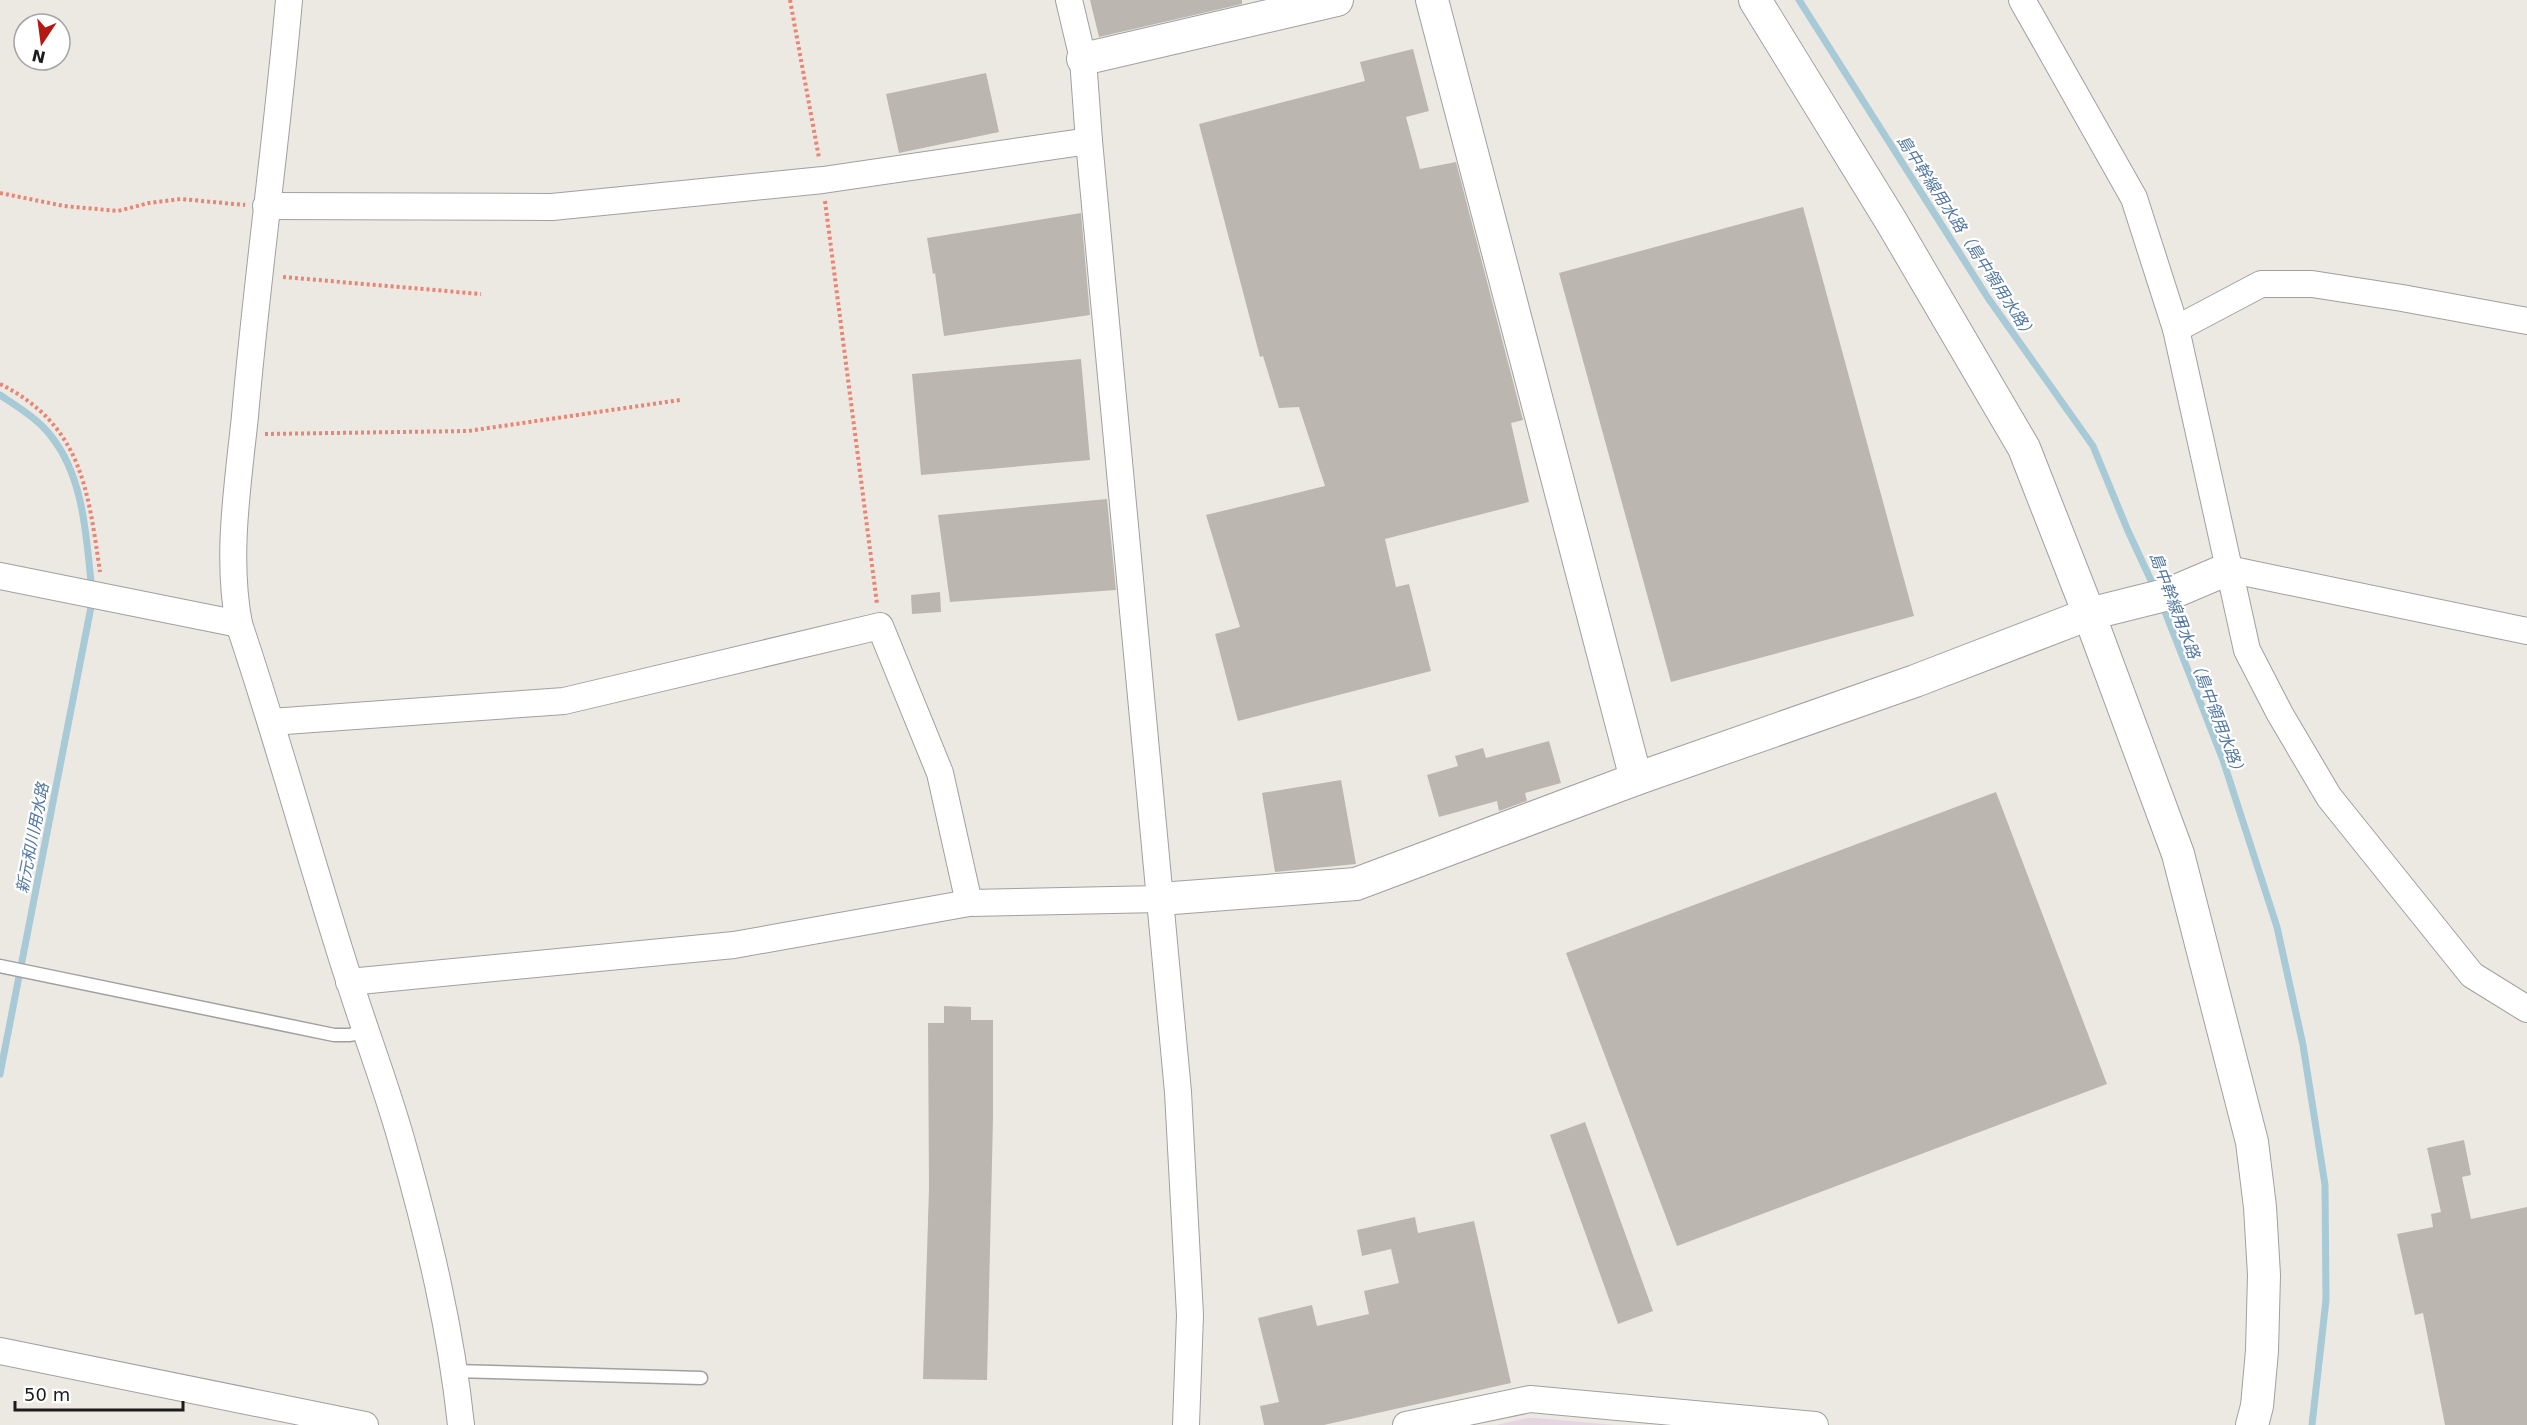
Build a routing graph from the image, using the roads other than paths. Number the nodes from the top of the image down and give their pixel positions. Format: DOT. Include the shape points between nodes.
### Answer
graph roads {
  1 [pos="289,0"];
  2 [pos="1069,0"];
  3 [pos="1337,0"];
  4 [pos="1432,0"];
  5 [pos="1755,0"];
  6 [pos="2022,0"];
  7 [pos="1083,59"];
  8 [pos="1089,141"];
  9 [pos="266,206"];
  10 [pos="2527,321"];
  11 [pos="2176,329"];
  12 [pos="2228,569"];
  13 [pos="0,576"];
  14 [pos="2089,614"];
  15 [pos="239,624"];
  16 [pos="2527,631"];
  17 [pos="271,722"];
  18 [pos="1636,779"];
  19 [pos="1160,898"];
  20 [pos="969,903"];
  21 [pos="0,966"];
  22 [pos="350,982"];
  23 [pos="2527,1009"];
  24 [pos="367,1032"];
  25 [pos="0,1351"];
  26 [pos="455,1371"];
  27 [pos="701,1378"];
  28 [pos="366,1425"];
  29 [pos="461,1425"];
  30 [pos="1186,1425"];
  31 [pos="1406,1425"];
  32 [pos="1815,1425"];
  33 [pos="2252,1425"];
  1 -- 9 [label="street"];
  2 -- 7 [label="street"];
  3 -- 7 [label="street"];
  4 -- 18 [label="street"];
  5 -- 14 [label="street" via="2024,448"];
  6 -- 11 [label="street" via="2134,198"];
  7 -- 8 [label="street"];
  8 -- 9 [label="street" via="823,180 552,207"];
  8 -- 19 [label="street"];
  9 -- 15 [label="street" via="234,544 233,593"];
  10 -- 11 [label="street" via="2312,284 2261,284"];
  11 -- 12 [label="street"];
  12 -- 14 [label="street" via="2169,594"];
  12 -- 16 [label="street"];
  12 -- 23 [label="street" via="2247,650 2330,797 2472,975"];
  13 -- 15 [label="street"];
  14 -- 18 [label="street" via="1915,681"];
  14 -- 33 [label="street" via="2178,854 2253,1142 2264,1275 2262,1351"];
  15 -- 17 [label="street"];
  17 -- 20 [label="street" via="564,701 880,626 940,773"];
  17 -- 22 [label="street"];
  18 -- 19 [label="street" via="1356,884"];
  19 -- 20 [label="street"];
  19 -- 30 [label="street" via="1178,1092 1190,1315"];
  20 -- 22 [label="street" via="734,945"];
  21 -- 24 [label="lane" via="334,1035"];
  22 -- 24 [label="street"];
  24 -- 26 [label="street" via="403,1145 436,1270"];
  25 -- 28 [label="street"];
  26 -- 27 [label="lane"];
  26 -- 29 [label="street"];
  31 -- 32 [label="street" via="1530,1399"];
}
